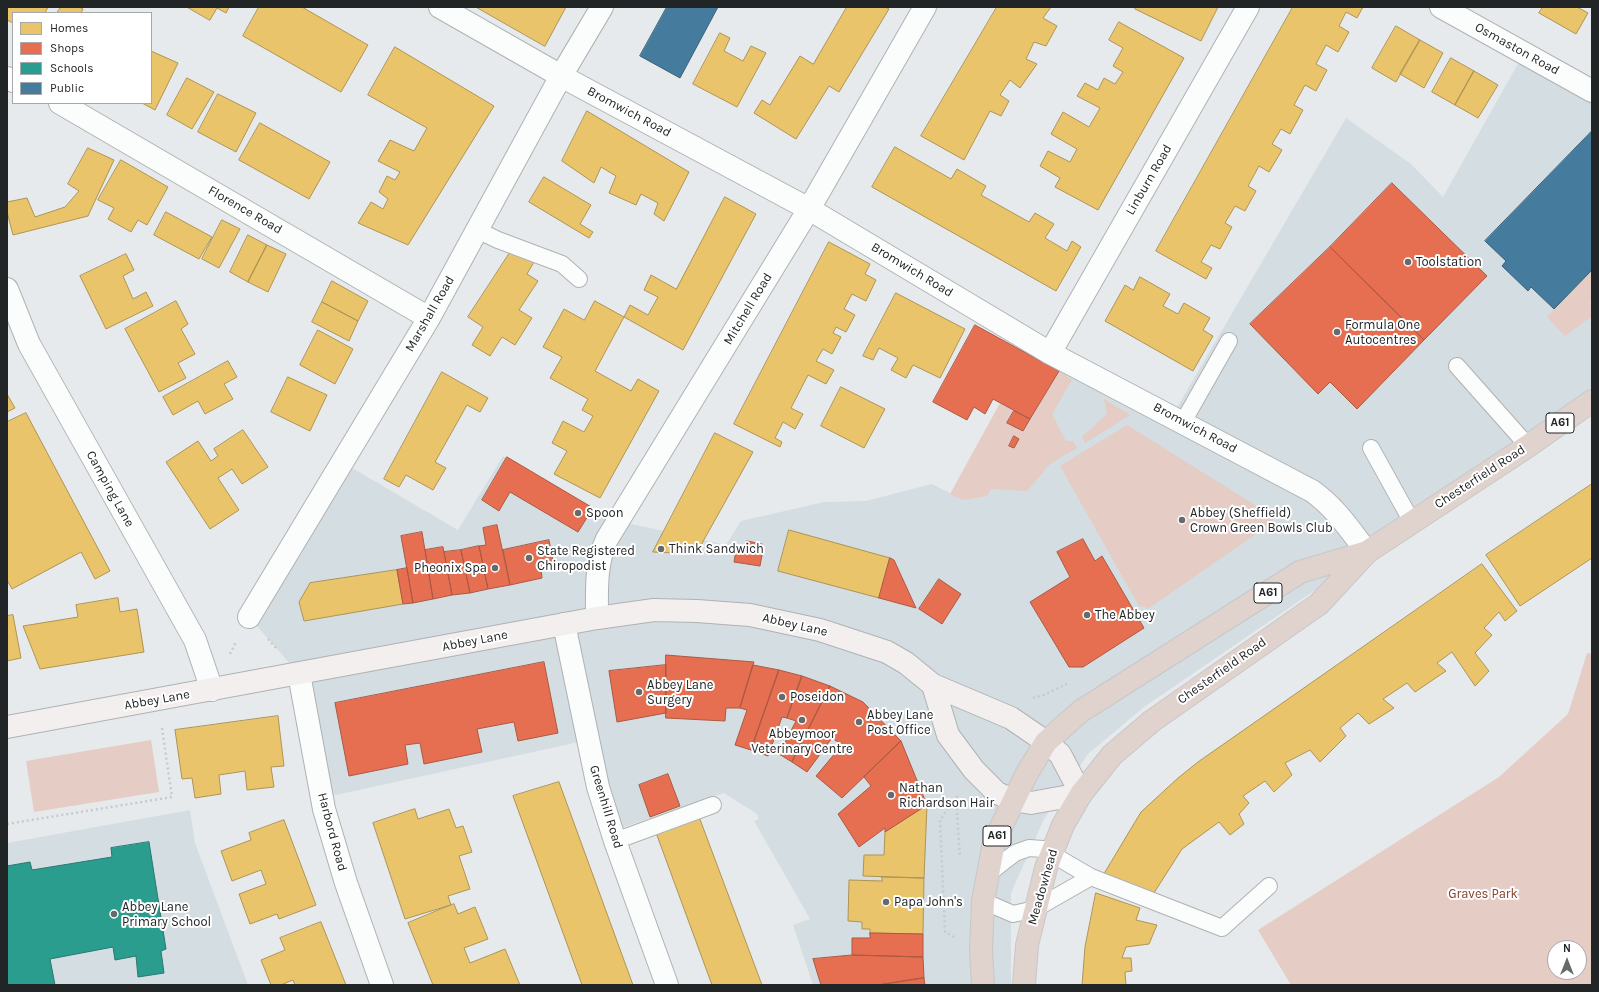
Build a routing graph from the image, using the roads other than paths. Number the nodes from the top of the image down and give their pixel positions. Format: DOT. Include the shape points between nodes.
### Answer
graph roads {
  1 [pos="440,7"];
  2 [pos="602,7"];
  3 [pos="925,7"];
  4 [pos="1248,7"];
  5 [pos="1441,7"];
  6 [pos="561,76"];
  7 [pos="1592,91"];
  8 [pos="62,104"];
  9 [pos="809,209"];
  10 [pos="477,230"];
  11 [pos="578,279"];
  12 [pos="7,289"];
  13 [pos="429,318"];
  14 [pos="1229,341"];
  15 [pos="1050,352"];
  16 [pos="1457,366"];
  17 [pos="1592,401"];
  18 [pos="1183,422"];
  19 [pos="1528,446"];
  20 [pos="1371,448"];
  21 [pos="1412,522"];
  22 [pos="1367,552"];
  23 [pos="249,617"];
  24 [pos="597,618"];
  25 [pos="564,624"];
  26 [pos="299,674"];
  27 [pos="933,685"];
  28 [pos="212,690"];
  29 [pos="7,727"];
  30 [pos="1046,742"];
  31 [pos="1081,794"];
  32 [pos="1013,800"];
  33 [pos="713,805"];
  34 [pos="615,841"];
  35 [pos="1052,853"];
  36 [pos="988,874"];
  37 [pos="1091,877"];
  38 [pos="1269,886"];
  39 [pos="983,901"];
  40 [pos="1035,910"];
  41 [pos="382,985"];
  42 [pos="667,985"];
  43 [pos="983,985"];
  44 [pos="1024,985"];
  1 -- 6 [label="street, Bromwich Road"];
  2 -- 6 [label="street, Marshall Road"];
  3 -- 9 [label="street, Mitchell Road"];
  4 -- 15 [label="street, Linburn Road"];
  5 -- 7 [label="street, Osmaston Road"];
  6 -- 9 [label="street, Bromwich Road"];
  6 -- 10 [label="street, Marshall Road"];
  8 -- 13 [label="street, Florence Road"];
  9 -- 15 [label="street, Bromwich Road"];
  9 -- 24 [label="street, Mitchell Road" via="607,539 598,568"];
  10 -- 11 [label="lane" via="562,264"];
  10 -- 13 [label="street, Marshall Road"];
  12 -- 28 [label="street, Camping Lane" via="29,344 195,640"];
  13 -- 23 [label="street, Marshall Road"];
  14 -- 18 [label="lane"];
  15 -- 18 [label="street, Bromwich Road"];
  16 -- 19 [label="lane"];
  17 -- 19 [label="highway, Chesterfield Road / A61"];
  18 -- 22 [label="street, Bromwich Road" via="1325,500"];
  19 -- 21 [label="highway, Chesterfield Road / A61"];
  20 -- 21 [label="lane"];
  21 -- 22 [label="highway, Chesterfield Road / A61"];
  22 -- 30 [label="highway, Chesterfield Road / A61" via="1300,572 1081,711"];
  22 -- 31 [label="highway, Chesterfield Road / A61" via="1319,604 1152,720 1112,755"];
  24 -- 25 [label="main road, Abbey Lane"];
  24 -- 27 [label="main road, Abbey Lane" via="654,610 750,615 820,630 888,652"];
  25 -- 26 [label="main road, Abbey Lane"];
  25 -- 34 [label="street, Greenhill Road" via="593,768"];
  26 -- 28 [label="main road, Abbey Lane"];
  26 -- 41 [label="street, Harbord Road" via="324,809 346,883"];
  27 -- 30 [label="main road, Abbey Lane" via="1012,718"];
  27 -- 32 [label="main road" via="948,735 974,770 997,793"];
  28 -- 29 [label="main road, Abbey Lane"];
  30 -- 31 [label="main road, Abbey Lane" via="1060,754"];
  30 -- 32 [label="highway, A61"];
  31 -- 32 [label="main road" via="1031,803"];
  31 -- 35 [label="highway, Meadowhead / A61" via="1063,825"];
  32 -- 36 [label="highway, A61" via="994,842"];
  33 -- 34 [label="lane"];
  34 -- 42 [label="street, Greenhill Road"];
  35 -- 36 [label="lane" via="1029,848 1015,853"];
  35 -- 37 [label="lane"];
  35 -- 40 [label="highway, Meadowhead / A61"];
  36 -- 39 [label="highway, A61"];
  37 -- 38 [label="lane" via="1222,928"];
  37 -- 40 [label="lane"];
  39 -- 40 [label="lane" via="1013,914"];
  39 -- 43 [label="highway, A61"];
  40 -- 44 [label="highway, Meadowhead / A61" via="1027,945"];
}
